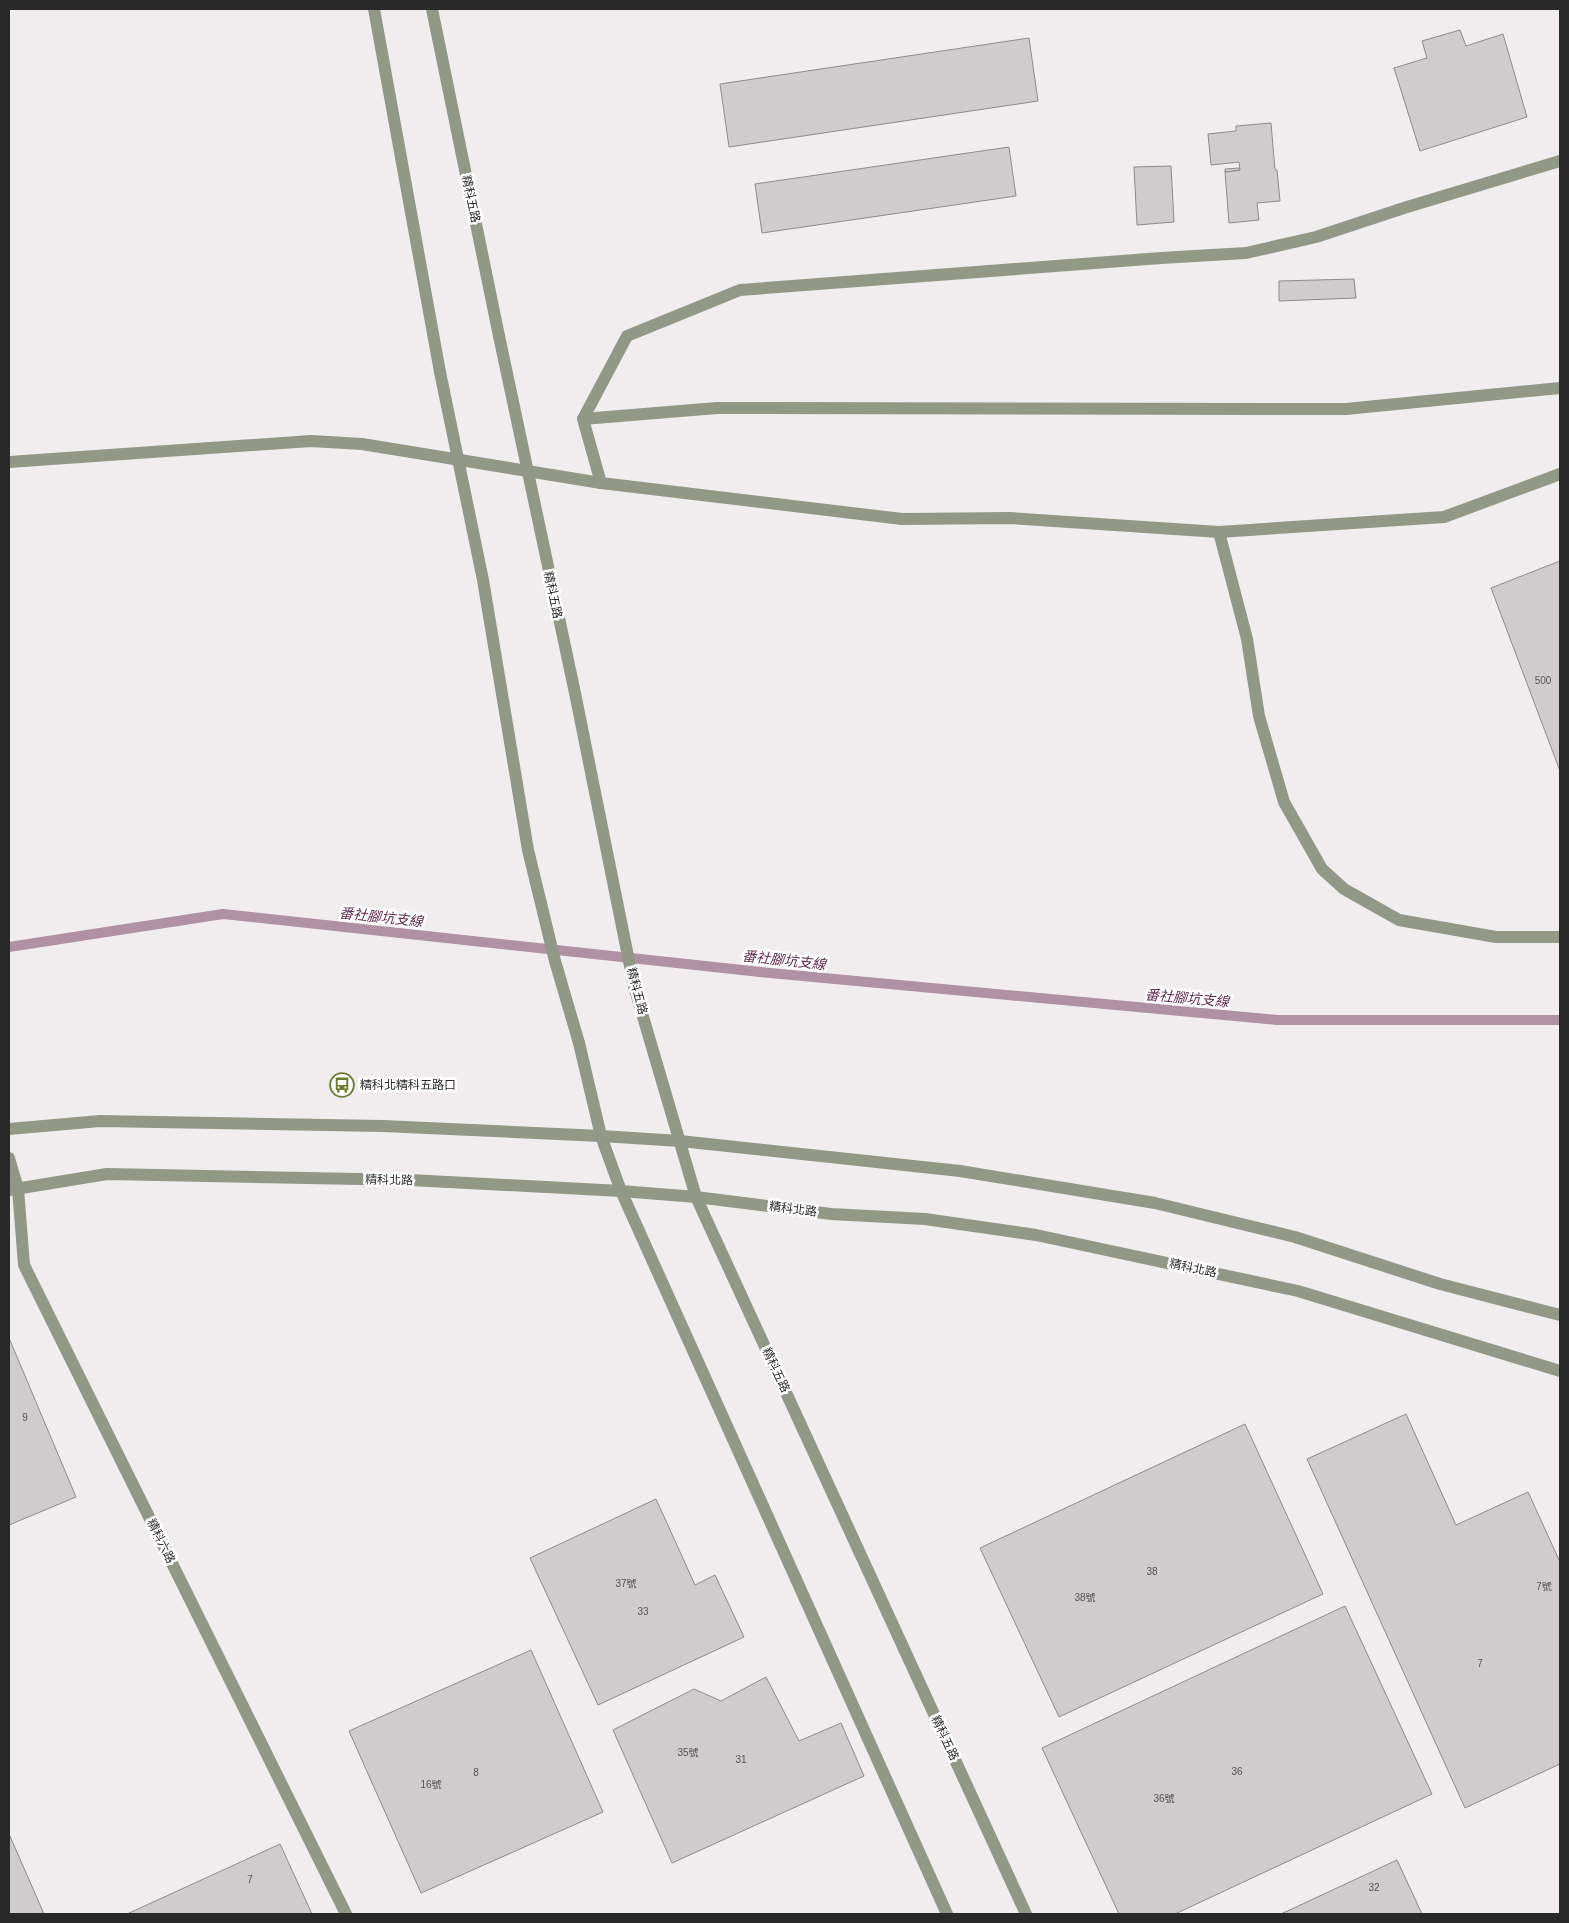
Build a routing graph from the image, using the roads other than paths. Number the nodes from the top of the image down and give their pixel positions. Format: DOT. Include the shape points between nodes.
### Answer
graph roads {
  1 [pos="374,9"];
  2 [pos="432,9"];
  3 [pos="1560,161"];
  4 [pos="1560,388"];
  5 [pos="583,419"];
  6 [pos="9,462"];
  7 [pos="1560,474"];
  8 [pos="601,483"];
  9 [pos="1219,532"];
  10 [pos="1560,936"];
  11 [pos="9,1129"];
  12 [pos="601,1136"];
  13 [pos="680,1141"];
  14 [pos="9,1158"];
  15 [pos="13,1189"];
  16 [pos="621,1191"];
  17 [pos="696,1197"];
  18 [pos="1560,1315"];
  19 [pos="1560,1371"];
  20 [pos="346,1914"];
  21 [pos="947,1914"];
  22 [pos="1026,1914"];
  1 -- 12 [label="street, bridge" via="440,372 483,580 528,850"];
  2 -- 13 [label="street, 精科五路, bridge" via="634,986"];
  3 -- 5 [label="street" via="1316,237 1246,253 740,290 627,336"];
  4 -- 5 [label="street" via="1346,409 717,408"];
  5 -- 8 [label="street"];
  6 -- 8 [label="street" via="311,441 362,444"];
  7 -- 9 [label="street" via="1444,517"];
  8 -- 9 [label="street" via="902,520 1010,518"];
  9 -- 10 [label="street" via="1247,639 1259,716 1284,802 1322,869 1344,889 1399,920 1496,937"];
  11 -- 12 [label="street" via="100,1122 383,1126"];
  12 -- 13 [label="street"];
  12 -- 16 [label="street"];
  13 -- 17 [label="street, 精科五路"];
  13 -- 18 [label="street" via="960,1171 1154,1203 1295,1236 1440,1284"];
  14 -- 15 [label="street, 精科六路"];
  15 -- 16 [label="street, 精科北路" via="107,1174 410,1180"];
  15 -- 20 [label="street, 精科六路" via="24,1265"];
  16 -- 17 [label="street, 精科北路"];
  16 -- 21 [label="street"];
  17 -- 19 [label="street, 精科北路" via="831,1214 925,1219 1036,1235 1298,1291"];
  17 -- 22 [label="street, 精科五路"];
}
